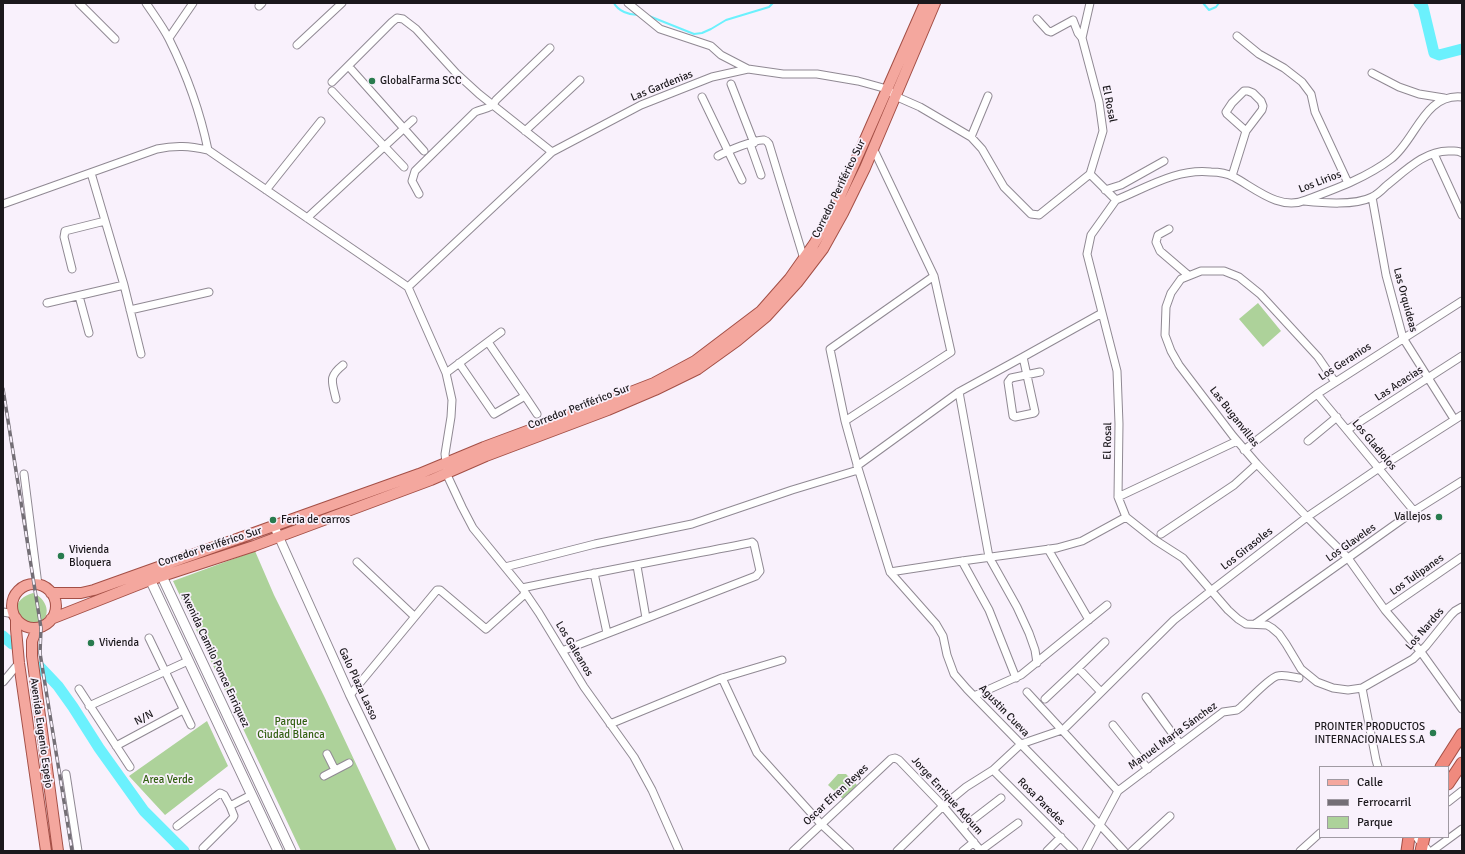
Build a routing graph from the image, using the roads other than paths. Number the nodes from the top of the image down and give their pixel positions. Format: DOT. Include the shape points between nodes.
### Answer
graph roads {
  1 [pos="79,3"];
  2 [pos="146,3"];
  3 [pos="193,3"];
  4 [pos="342,3"];
  5 [pos="628,3"];
  6 [pos="925,3"];
  7 [pos="935,3"];
  8 [pos="1090,3"];
  9 [pos="1037,19"];
  10 [pos="1237,36"];
  11 [pos="169,38"];
  12 [pos="1082,38"];
  13 [pos="115,39"];
  14 [pos="297,45"];
  15 [pos="550,48"];
  16 [pos="351,69"];
  17 [pos="748,69"];
  18 [pos="1372,73"];
  19 [pos="580,80"];
  20 [pos="332,82"];
  21 [pos="731,84"];
  22 [pos="332,91"];
  23 [pos="891,93"];
  24 [pos="988,96"];
  25 [pos="1462,97"];
  26 [pos="702,98"];
  27 [pos="1444,98"];
  28 [pos="494,106"];
  29 [pos="413,120"];
  30 [pos="321,121"];
  31 [pos="404,128"];
  32 [pos="1246,130"];
  33 [pos="525,131"];
  34 [pos="971,137"];
  35 [pos="752,143"];
  36 [pos="384,146"];
  37 [pos="873,148"];
  38 [pos="208,150"];
  39 [pos="728,151"];
  40 [pos="424,152"];
  41 [pos="552,152"];
  42 [pos="1462,153"];
  43 [pos="1434,154"];
  44 [pos="718,156"];
  45 [pos="1164,161"];
  46 [pos="404,167"];
  47 [pos="91,173"];
  48 [pos="1090,174"];
  49 [pos="761,175"];
  50 [pos="1232,176"];
  51 [pos="742,180"];
  52 [pos="1348,183"];
  53 [pos="266,190"];
  54 [pos="1105,190"];
  55 [pos="419,194"];
  56 [pos="1372,197"];
  57 [pos="1116,200"];
  58 [pos="1304,201"];
  59 [pos="3,204"];
  60 [pos="1462,215"];
  61 [pos="307,218"];
  62 [pos="105,221"];
  63 [pos="1169,229"];
  64 [pos="804,258"];
  65 [pos="72,269"];
  66 [pos="1188,275"];
  67 [pos="934,276"];
  68 [pos="124,285"];
  69 [pos="408,287"];
  70 [pos="209,292"];
  71 [pos="79,296"];
  72 [pos="1462,301"];
  73 [pos="47,304"];
  74 [pos="130,310"];
  75 [pos="1102,313"];
  76 [pos="501,332"];
  77 [pos="89,333"];
  78 [pos="1402,338"];
  79 [pos="488,342"];
  80 [pos="141,354"];
  81 [pos="1462,356"];
  82 [pos="1023,357"];
  83 [pos="459,363"];
  84 [pos="343,365"];
  85 [pos="1040,372"];
  86 [pos="446,373"];
  87 [pos="1028,375"];
  88 [pos="1428,378"];
  89 [pos="1335,382"];
  90 [pos="959,392"];
  91 [pos="1317,394"];
  92 [pos="525,396"];
  93 [pos="336,399"];
  94 [pos="537,414"];
  95 [pos="1462,415"];
  96 [pos="1337,417"];
  97 [pos="1454,420"];
  98 [pos="845,421"];
  99 [pos="1347,430"];
  100 [pos="1236,440"];
  101 [pos="1308,441"];
  102 [pos="1244,450"];
  103 [pos="1257,464"];
  104 [pos="447,468"];
  105 [pos="858,468"];
  106 [pos="1379,468"];
  107 [pos="24,474"];
  108 [pos="1462,483"];
  109 [pos="1118,497"];
  110 [pos="1414,511"];
  111 [pos="1126,517"];
  112 [pos="1307,517"];
  113 [pos="274,526"];
  114 [pos="1161,534"];
  115 [pos="278,536"];
  116 [pos="1048,549"];
  117 [pos="989,557"];
  118 [pos="1462,557"];
  119 [pos="1348,558"];
  120 [pos="962,561"];
  121 [pos="357,562"];
  122 [pos="637,566"];
  123 [pos="505,567"];
  124 [pos="160,571"];
  125 [pos="890,572"];
  126 [pos="594,573"];
  127 [pos="148,576"];
  128 [pos="38,585"];
  129 [pos="1212,590"];
  130 [pos="524,591"];
  131 [pos="51,593"];
  132 [pos="1107,605"];
  133 [pos="1462,607"];
  134 [pos="1385,610"];
  135 [pos="3,612"];
  136 [pos="15,616"];
  137 [pos="414,616"];
  138 [pos="646,618"];
  139 [pos="51,619"];
  140 [pos="1089,620"];
  141 [pos="1255,624"];
  142 [pos="186,628"];
  143 [pos="37,629"];
  144 [pos="175,633"];
  145 [pos="607,633"];
  146 [pos="148,638"];
  147 [pos="1105,642"];
  148 [pos="562,651"];
  149 [pos="1421,652"];
  150 [pos="188,660"];
  151 [pos="782,660"];
  152 [pos="19,662"];
  153 [pos="1036,663"];
  154 [pos="1078,668"];
  155 [pos="165,671"];
  156 [pos="722,678"];
  157 [pos="1016,678"];
  158 [pos="1299,678"];
  159 [pos="3,682"];
  160 [pos="1362,688"];
  161 [pos="79,689"];
  162 [pos="1027,692"];
  163 [pos="1101,692"];
  164 [pos="350,695"];
  165 [pos="974,696"];
  166 [pos="1146,697"];
  167 [pos="1045,699"];
  168 [pos="89,706"];
  169 [pos="1462,709"];
  170 [pos="183,710"];
  171 [pos="610,724"];
  172 [pos="191,725"];
  173 [pos="1114,725"];
  174 [pos="1064,728"];
  175 [pos="1462,734"];
  176 [pos="1021,744"];
  177 [pos="1180,744"];
  178 [pos="116,746"];
  179 [pos="327,754"];
  180 [pos="895,758"];
  181 [pos="349,763"];
  182 [pos="1462,763"];
  183 [pos="1378,766"];
  184 [pos="1442,766"];
  185 [pos="130,768"];
  186 [pos="1148,769"];
  187 [pos="335,770"];
  188 [pos="993,770"];
  189 [pos="66,774"];
  190 [pos="324,776"];
  191 [pos="1449,782"];
  192 [pos="1118,791"];
  193 [pos="1462,791"];
  194 [pos="251,795"];
  195 [pos="1001,798"];
  196 [pos="1449,801"];
  197 [pos="230,806"];
  198 [pos="943,806"];
  199 [pos="1170,816"];
  200 [pos="1018,823"];
  201 [pos="821,824"];
  202 [pos="1100,825"];
  203 [pos="177,826"];
  204 [pos="962,828"];
  205 [pos="1462,829"];
  206 [pos="1319,834"];
  207 [pos="1061,838"];
  208 [pos="1409,838"];
  209 [pos="974,842"];
  210 [pos="202,848"];
  211 [pos="46,851"];
  212 [pos="58,851"];
  213 [pos="78,851"];
  214 [pos="278,851"];
  215 [pos="291,851"];
  216 [pos="425,851"];
  217 [pos="679,851"];
  218 [pos="793,851"];
  219 [pos="850,851"];
  220 [pos="897,851"];
  221 [pos="963,851"];
  222 [pos="980,851"];
  223 [pos="1046,851"];
  224 [pos="1074,851"];
  225 [pos="1086,851"];
  226 [pos="1124,851"];
  227 [pos="1132,851"];
  228 [pos="1300,851"];
  229 [pos="1407,851"];
  230 [pos="1432,851"];
  1 -- 13 [label="street"];
  2 -- 11 [label="street"];
  3 -- 11 [label="street"];
  4 -- 14 [label="street"];
  5 -- 17 [label="street" via="660,29 711,46 721,55"];
  6 -- 23 [label="main road, Corredor Periférico Sur"];
  7 -- 23 [label="main road, Corredor Periférico Sur"];
  8 -- 12 [label="street, El Rosal"];
  9 -- 12 [label="street" via="1051,32 1073,20"];
  10 -- 52 [label="street" via="1302,82 1311,94 1315,112"];
  11 -- 38 [label="street" via="193,93"];
  12 -- 48 [label="street, El Rosal" via="1099,102 1103,131"];
  15 -- 28 [label="street" via="496,100"];
  16 -- 31 [label="street"];
  17 -- 23 [label="street, Las Gardenias" via="783,74 817,74 858,81"];
  17 -- 41 [label="street, Las Gardenias" via="712,77 641,105"];
  18 -- 27 [label="street" via="1419,94"];
  19 -- 33 [label="street"];
  20 -- 28 [label="street" via="397,18 403,19 416,29 456,73"];
  21 -- 35 [label="street"];
  22 -- 36 [label="street"];
  23 -- 34 [label="street, Las Gardenias"];
  23 -- 37 [label="main road, Corredor Periférico Sur"];
  23 -- 64 [label="main road, Corredor Periférico Sur" via="834,210"];
  24 -- 34 [label="street"];
  25 -- 27 [label="street"];
  26 -- 39 [label="street"];
  27 -- 52 [label="street, Los Lirios" via="1420,121 1406,143 1391,159"];
  28 -- 33 [label="street"];
  28 -- 55 [label="street" via="475,112 415,171 412,180"];
  29 -- 31 [label="street"];
  30 -- 53 [label="street"];
  31 -- 36 [label="street"];
  31 -- 40 [label="street"];
  32 -- 32 [label="street" via="1263,106 1258,96 1248,91 1244,91 1226,112"];
  32 -- 50 [label="street"];
  33 -- 41 [label="street"];
  34 -- 48 [label="street, Las Gardenias" via="982,149 1004,187 1036,216"];
  35 -- 39 [label="street"];
  35 -- 49 [label="street"];
  35 -- 64 [label="street" via="763,140 769,144"];
  36 -- 46 [label="street"];
  36 -- 61 [label="street"];
  37 -- 67 [label="street"];
  37 -- 104 [label="main road, Corredor Periférico Sur" via="823,249 766,317 737,341 698,369 655,390 486,456"];
  38 -- 47 [label="street" via="184,145 171,146"];
  38 -- 53 [label="street"];
  39 -- 44 [label="street"];
  39 -- 51 [label="street"];
  41 -- 69 [label="street, Las Gardenias"];
  42 -- 43 [label="street" via="1443,151"];
  43 -- 56 [label="street" via="1411,165"];
  43 -- 60 [label="street"];
  45 -- 54 [label="street" via="1121,185"];
  47 -- 59 [label="street"];
  47 -- 62 [label="street"];
  48 -- 54 [label="street"];
  50 -- 57 [label="street, Los Lirios" via="1196,171 1175,175"];
  50 -- 58 [label="street, Los Lirios" via="1273,199 1286,203"];
  52 -- 58 [label="street, Los Lirios"];
  53 -- 61 [label="street"];
  54 -- 57 [label="street"];
  56 -- 58 [label="street" via="1333,204"];
  56 -- 78 [label="street, Las Orquideas" via="1386,275"];
  57 -- 75 [label="street, El Rosal" via="1091,235 1088,244 1087,254"];
  61 -- 69 [label="street"];
  62 -- 65 [label="street" via="65,231 64,237"];
  62 -- 68 [label="street"];
  63 -- 66 [label="street" via="1158,235 1156,242 1160,251"];
  64 -- 104 [label="main road, Corredor Periférico Sur" via="762,311 694,362 654,383"];
  66 -- 89 [label="street" via="1201,271 1224,271 1240,277 1260,294 1318,357"];
  66 -- 100 [label="street, Las Buganvillas" via="1181,279 1171,292 1166,306 1165,335 1179,365"];
  67 -- 98 [label="street" via="830,349"];
  67 -- 98 [label="street" via="951,352"];
  68 -- 71 [label="street"];
  68 -- 74 [label="street"];
  69 -- 86 [label="street"];
  70 -- 74 [label="street"];
  71 -- 73 [label="street"];
  71 -- 77 [label="street"];
  72 -- 78 [label="street, Los Geranios"];
  74 -- 80 [label="street"];
  75 -- 82 [label="street"];
  75 -- 109 [label="street, El Rosal" via="1117,371"];
  76 -- 79 [label="street"];
  78 -- 88 [label="street, Las Orquideas"];
  78 -- 89 [label="street, Los Geranios"];
  79 -- 83 [label="street"];
  79 -- 92 [label="street"];
  81 -- 88 [label="street, Las Acacias"];
  82 -- 87 [label="street"];
  82 -- 90 [label="street"];
  83 -- 86 [label="street"];
  83 -- 92 [label="street" via="494,414"];
  84 -- 93 [label="street" via="335,371 332,378"];
  85 -- 87 [label="street"];
  86 -- 104 [label="street" via="452,400 445,454"];
  87 -- 87 [label="street" via="1011,378 1008,382 1015,418 1036,412"];
  88 -- 97 [label="street, Las Orquideas"];
  88 -- 99 [label="street, Las Acacias"];
  89 -- 91 [label="street, Los Geranios"];
  90 -- 105 [label="street"];
  90 -- 117 [label="street"];
  91 -- 96 [label="street, Los Gladiolos"];
  91 -- 102 [label="street, Los Geranios"];
  92 -- 94 [label="street"];
  95 -- 97 [label="street, Los Girasoles"];
  96 -- 99 [label="street, Los Gladiolos"];
  96 -- 101 [label="street"];
  97 -- 106 [label="street, Los Girasoles"];
  98 -- 105 [label="street"];
  99 -- 106 [label="street, Los Gladiolos"];
  100 -- 102 [label="street, Las Buganvillas"];
  100 -- 109 [label="street"];
  102 -- 103 [label="street, Las Buganvillas"];
  103 -- 112 [label="street, Las Buganvillas"];
  103 -- 114 [label="street" via="1234,485"];
  104 -- 113 [label="main road, Corredor Periférico Sur" via="419,474"];
  104 -- 115 [label="main road, Corredor Periférico Sur"];
  104 -- 123 [label="street, Los Galeanos" via="473,528"];
  105 -- 123 [label="street" via="692,524 595,544"];
  105 -- 125 [label="street"];
  106 -- 110 [label="street, Los Gladiolos"];
  106 -- 112 [label="street, Los Girasoles"];
  107 -- 128 [label="street"];
  108 -- 110 [label="street, Los Glaveles"];
  109 -- 111 [label="street, El Rosal"];
  110 -- 119 [label="street, Los Glaveles"];
  111 -- 116 [label="street" via="1082,540"];
  111 -- 129 [label="street, El Rosal" via="1183,558"];
  112 -- 119 [label="street, Las Buganvillas"];
  112 -- 129 [label="street, Los Girasoles"];
  113 -- 115 [label="street, Galo Plaza Lasso"];
  113 -- 124 [label="main road, Corredor Periférico Sur"];
  115 -- 124 [label="main road, Corredor Periférico Sur" via="254,546"];
  115 -- 164 [label="street, Galo Plaza Lasso"];
  116 -- 117 [label="street"];
  116 -- 140 [label="street"];
  117 -- 120 [label="street"];
  117 -- 153 [label="street" via="1029,633"];
  118 -- 134 [label="street, Los Tulipanes"];
  119 -- 134 [label="street, Las Buganvillas"];
  119 -- 141 [label="street, Los Glaveles"];
  120 -- 125 [label="street"];
  120 -- 157 [label="street" via="989,610"];
  121 -- 137 [label="street"];
  122 -- 126 [label="street"];
  122 -- 138 [label="street"];
  122 -- 138 [label="street" via="752,542 760,571 756,576"];
  123 -- 130 [label="street, Los Galeanos"];
  124 -- 127 [label="main road, Corredor Periférico Sur"];
  124 -- 142 [label="main road, Avenida Camilo Ponce Enriquez"];
  125 -- 165 [label="street, Agustin Cueva" via="936,624 954,674"];
  126 -- 130 [label="street"];
  126 -- 145 [label="street"];
  127 -- 131 [label="main road, Corredor Periférico Sur" via="82,593"];
  127 -- 139 [label="main road, Corredor Periférico Sur"];
  127 -- 144 [label="main road"];
  128 -- 131 [label="main road"];
  128 -- 136 [label="main road" via="27,586 16,595 12,604"];
  129 -- 141 [label="street, El Rosal" via="1238,619 1246,624"];
  129 -- 163 [label="street, Los Girasoles" via="1174,620"];
  130 -- 137 [label="street" via="486,629 440,590 433,593"];
  130 -- 148 [label="street, Los Galeanos"];
  131 -- 139 [label="main road" via="55,606"];
  132 -- 140 [label="street"];
  133 -- 149 [label="street, Los Nardos" via="1451,615"];
  134 -- 149 [label="street, Las Buganvillas"];
  135 -- 136 [label="street"];
  136 -- 143 [label="main road" via="24,625"];
  136 -- 152 [label="main road, Avenida Eugenio Espejo"];
  137 -- 164 [label="street"];
  138 -- 145 [label="street"];
  139 -- 143 [label="main road" via="48,624"];
  140 -- 153 [label="street"];
  141 -- 160 [label="street, El Rosal" via="1266,625 1279,634 1301,669 1317,682 1333,688"];
  142 -- 144 [label="main road"];
  142 -- 215 [label="main road, Avenida Camilo Ponce Enriquez"];
  143 -- 212 [label="main road, Avenida Eugenio Espejo" via="32,641 32,656"];
  144 -- 150 [label="main road"];
  145 -- 148 [label="street"];
  146 -- 155 [label="street"];
  147 -- 154 [label="street"];
  148 -- 171 [label="street, Los Galeanos"];
  149 -- 160 [label="street, Los Nardos" via="1413,660"];
  149 -- 169 [label="street, Las Buganvillas"];
  150 -- 155 [label="street"];
  150 -- 194 [label="main road"];
  151 -- 156 [label="street"];
  152 -- 159 [label="street"];
  152 -- 211 [label="main road, Avenida Eugenio Espejo"];
  153 -- 157 [label="street"];
  154 -- 163 [label="street"];
  154 -- 167 [label="street"];
  155 -- 168 [label="street"];
  155 -- 170 [label="street"];
  156 -- 171 [label="street"];
  156 -- 201 [label="street" via="757,753"];
  157 -- 165 [label="street"];
  158 -- 177 [label="street, Manuel María Sánchez" via="1277,676 1237,710 1223,712"];
  160 -- 183 [label="street"];
  161 -- 168 [label="street"];
  162 -- 174 [label="street"];
  163 -- 174 [label="street, Los Girasoles"];
  164 -- 216 [label="street, Galo Plaza Lasso"];
  165 -- 176 [label="street, Agustin Cueva"];
  166 -- 177 [label="street"];
  168 -- 178 [label="street"];
  170 -- 172 [label="street"];
  170 -- 178 [label="street, N/N"];
  171 -- 217 [label="street, Los Galeanos" via="634,757 652,790"];
  173 -- 186 [label="street"];
  174 -- 176 [label="street"];
  174 -- 192 [label="street"];
  175 -- 184 [label="highway"];
  176 -- 188 [label="street"];
  176 -- 202 [label="street, Agustin Cueva"];
  177 -- 186 [label="street, Manuel María Sánchez"];
  178 -- 185 [label="street"];
  179 -- 187 [label="street"];
  180 -- 198 [label="street, Jorge Enrique Adoum"];
  180 -- 201 [label="street, Oscar Efren Reyes"];
  181 -- 187 [label="street"];
  182 -- 191 [label="highway"];
  186 -- 192 [label="street, Manuel María Sánchez"];
  187 -- 190 [label="street"];
  188 -- 198 [label="street"];
  188 -- 207 [label="street, Rosa Paredes"];
  189 -- 213 [label="street"];
  192 -- 202 [label="street, Manuel María Sánchez"];
  193 -- 196 [label="street"];
  194 -- 197 [label="street"];
  194 -- 214 [label="main road"];
  195 -- 204 [label="street"];
  197 -- 203 [label="street" via="220,793"];
  197 -- 210 [label="street" via="233,818"];
  198 -- 204 [label="street, Jorge Enrique Adoum"];
  198 -- 220 [label="street"];
  199 -- 227 [label="street"];
  200 -- 222 [label="street"];
  201 -- 218 [label="street, Oscar Efren Reyes"];
  201 -- 219 [label="street"];
  202 -- 225 [label="street, Manuel María Sánchez"];
  202 -- 226 [label="street, Agustin Cueva"];
  204 -- 209 [label="street, Jorge Enrique Adoum"];
  205 -- 230 [label="street"];
  206 -- 228 [label="street"];
  207 -- 223 [label="street"];
  207 -- 224 [label="street, Rosa Paredes"];
  208 -- 229 [label="highway"];
  209 -- 221 [label="street"];
  209 -- 222 [label="street, Jorge Enrique Adoum"];
}
